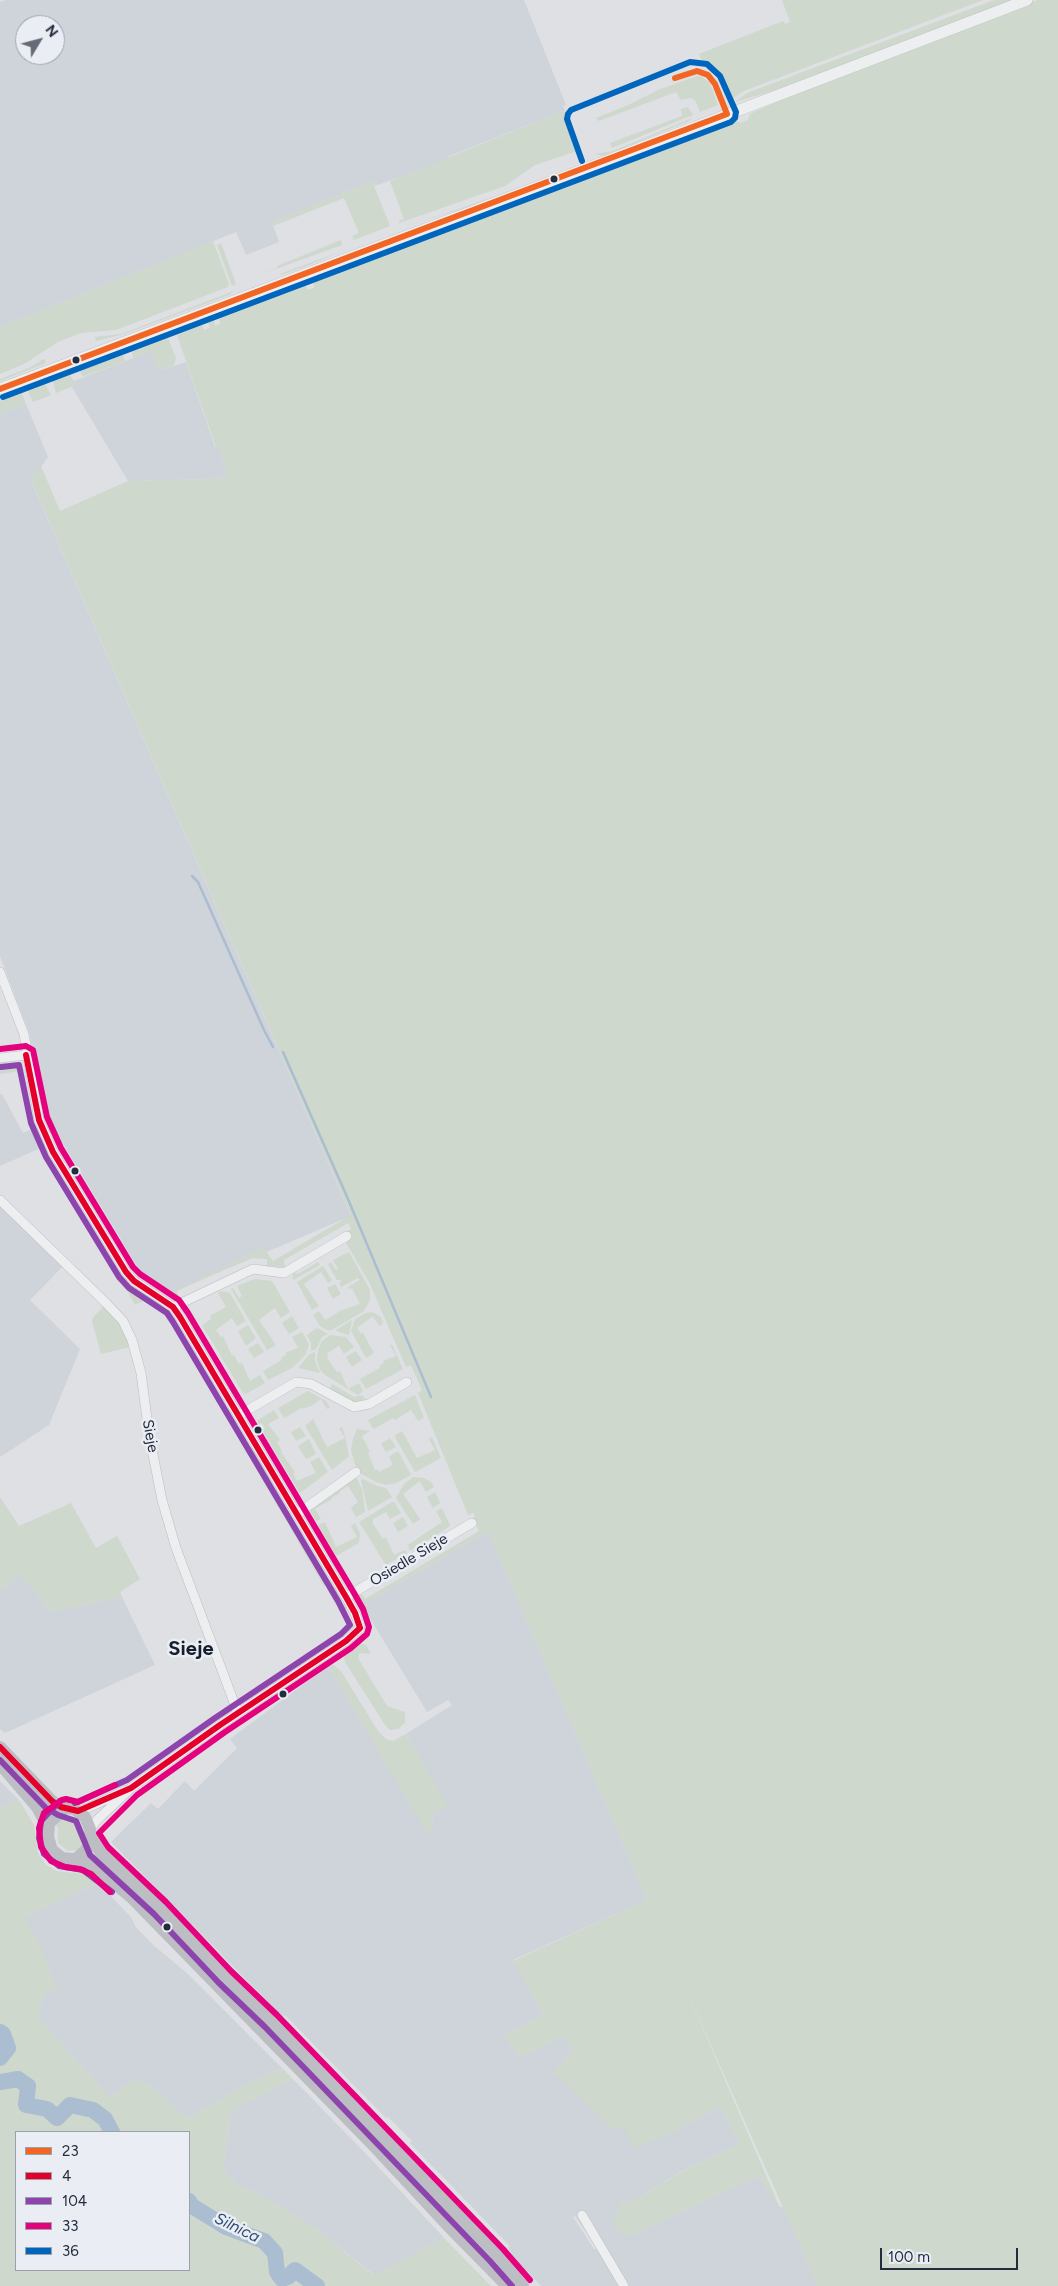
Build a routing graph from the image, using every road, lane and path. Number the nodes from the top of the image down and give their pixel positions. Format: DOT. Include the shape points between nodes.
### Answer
graph roads {
  1 [pos="1027,0"];
  2 [pos="0,390"];
  3 [pos="0,972"];
  4 [pos="26,1055"];
  5 [pos="0,1058"];
  6 [pos="0,1200"];
  7 [pos="347,1236"];
  8 [pos="173,1307"];
  9 [pos="407,1382"];
  10 [pos="239,1415"];
  11 [pos="356,1472"];
  12 [pos="297,1514"];
  13 [pos="472,1523"];
  14 [pos="346,1597"];
  15 [pos="238,1713"];
  16 [pos="0,1747"];
  17 [pos="0,1764"];
  18 [pos="131,1788"];
  19 [pos="72,1809"];
  20 [pos="48,1828"];
  21 [pos="90,1832"];
  22 [pos="76,1859"];
  23 [pos="582,2215"];
  24 [pos="507,2286"];
  25 [pos="523,2286"];
  26 [pos="624,2286"];
  1 -- 2 [label="street"];
  3 -- 4 [label="street" via="24,1034"];
  4 -- 5 [label="street"];
  4 -- 8 [label="street" via="39,1120 53,1152 126,1272"];
  6 -- 15 [label="street, Sieje" via="123,1321 132,1340 162,1500"];
  7 -- 8 [label="street" via="284,1273 253,1269"];
  8 -- 10 [label="street"];
  9 -- 10 [label="street" via="369,1404 354,1407 311,1384 296,1382"];
  10 -- 12 [label="street"];
  11 -- 12 [label="street"];
  12 -- 14 [label="street"];
  13 -- 14 [label="street, Osiedle Sieje"];
  14 -- 15 [label="street" via="360,1628 346,1641"];
  15 -- 18 [label="street"];
  16 -- 19 [label="main road" via="52,1801"];
  17 -- 20 [label="main road" via="37,1807"];
  18 -- 19 [label="street" via="88,1808"];
  18 -- 21 [label="street" via="97,1820"];
  19 -- 20 [label="main road" via="51,1819"];
  19 -- 21 [label="main road" via="85,1817"];
  20 -- 22 [label="main road" via="52,1850 62,1858"];
  21 -- 22 [label="main road" via="88,1848"];
  21 -- 25 [label="main road" via="101,1853 271,2021"];
  22 -- 24 [label="main road" via="96,1867 151,1916"];
  23 -- 26 [label="street"];
}
